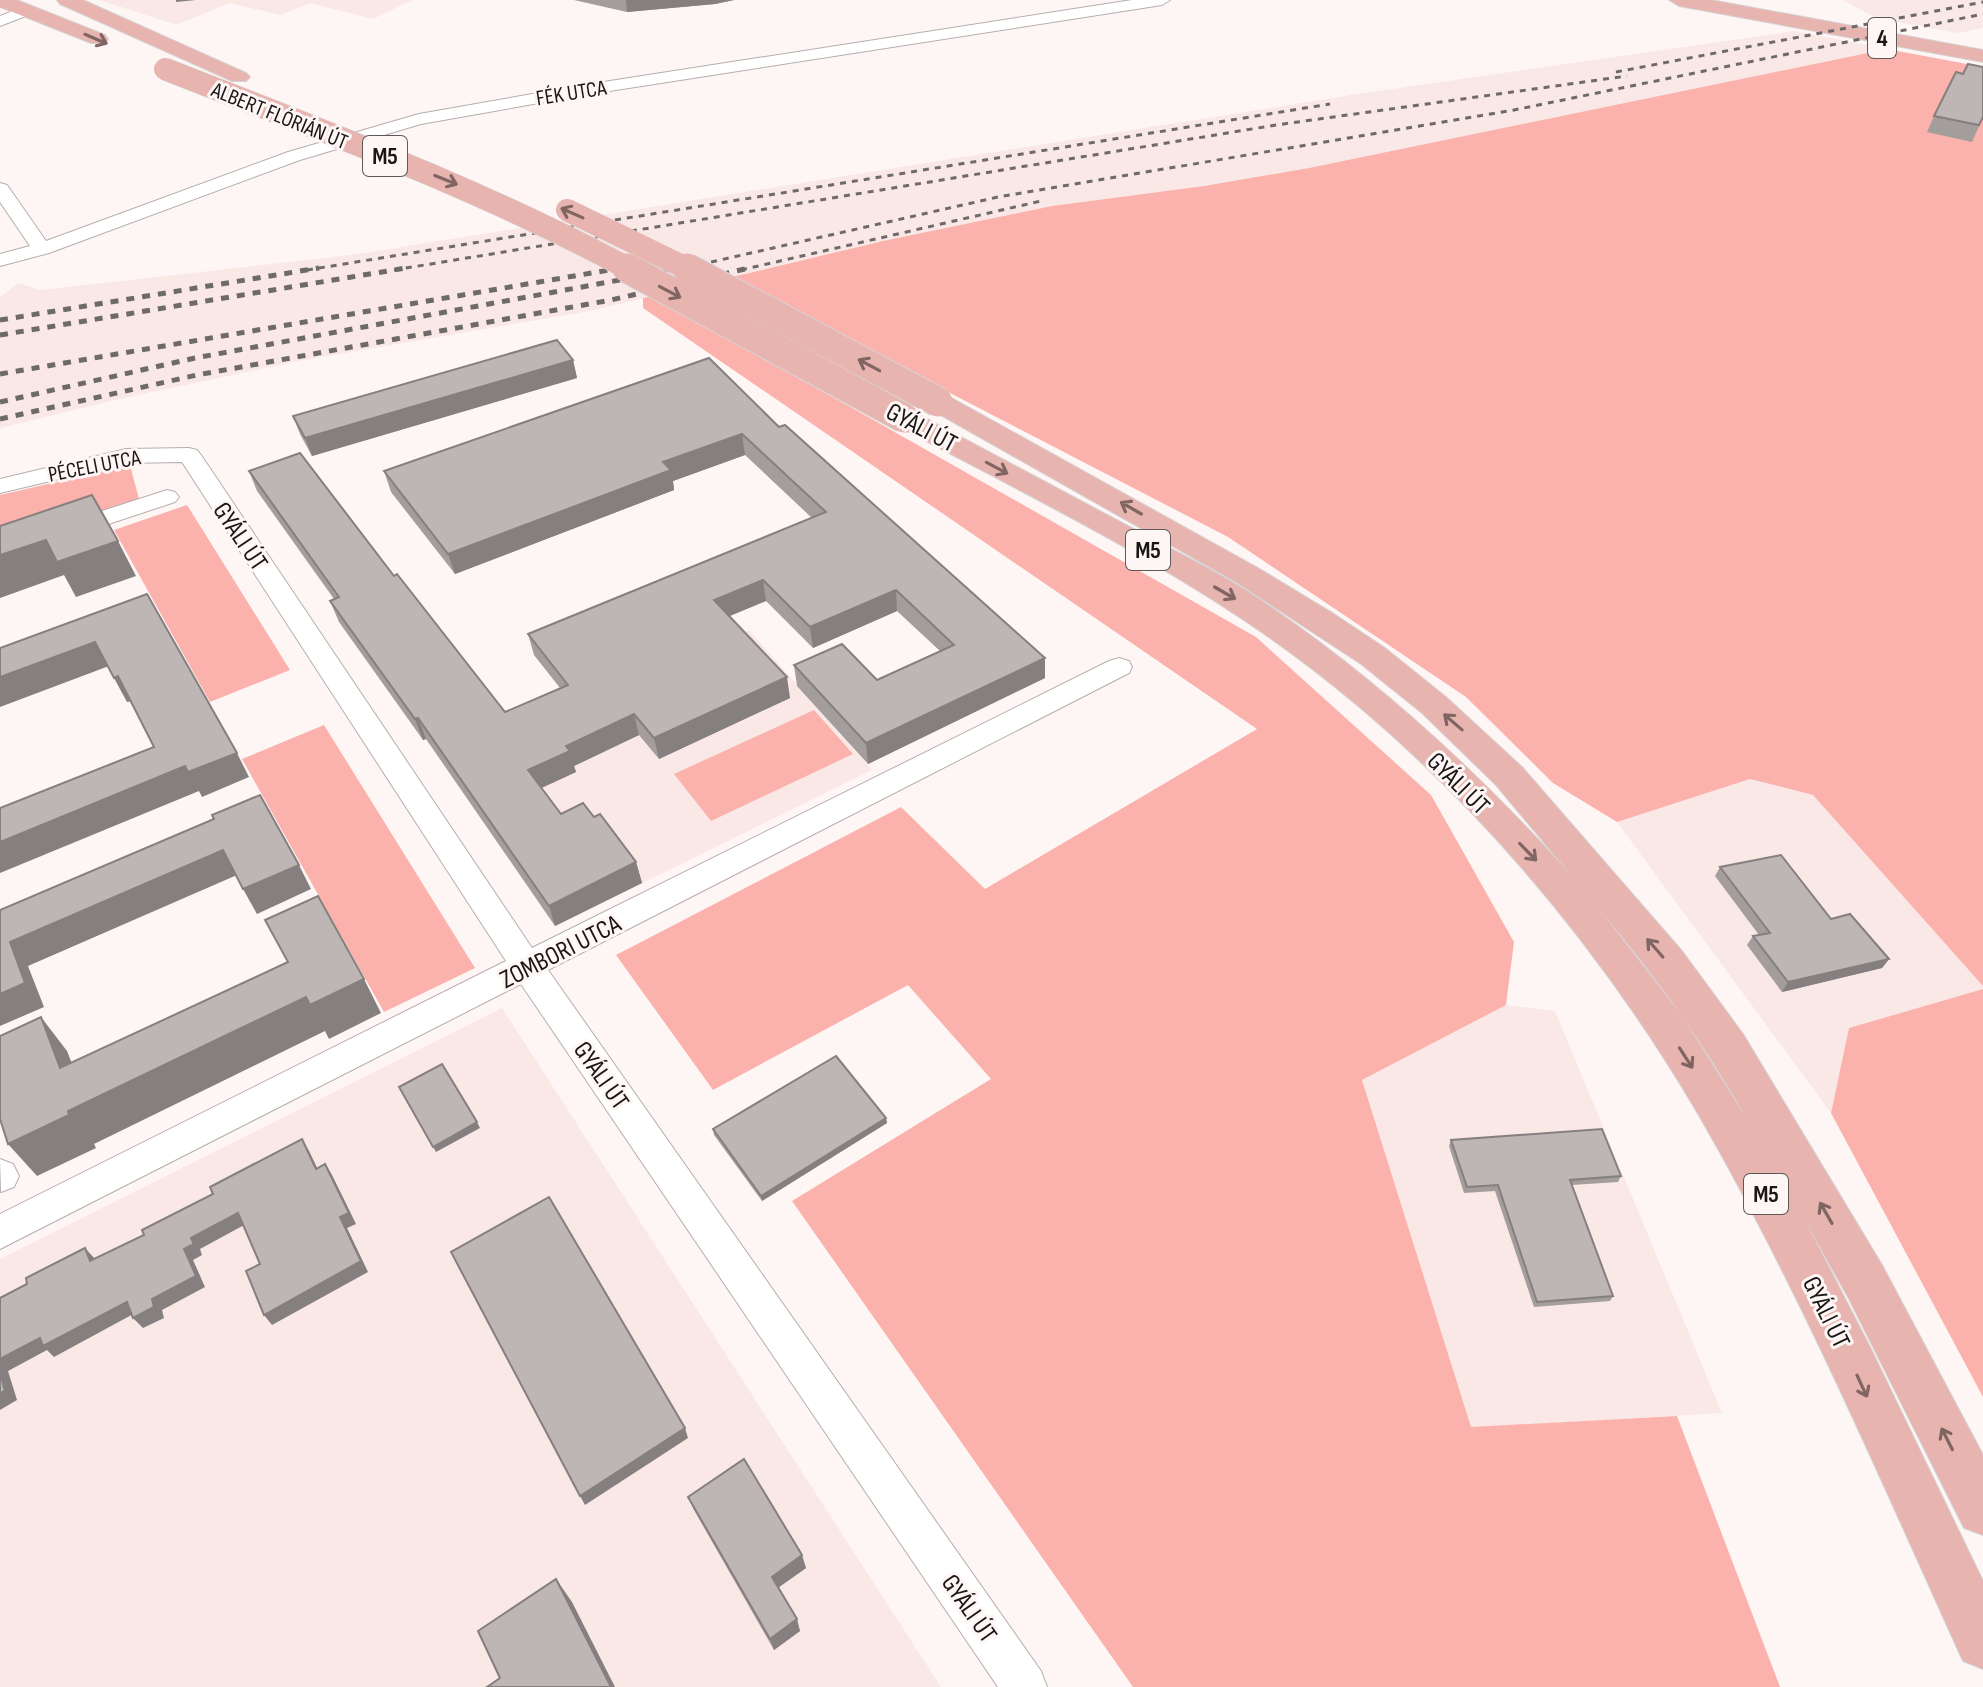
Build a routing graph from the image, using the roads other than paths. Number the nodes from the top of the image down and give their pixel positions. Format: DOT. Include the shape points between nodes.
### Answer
graph roads {
  1 [pos="0,0"];
  2 [pos="67,0"];
  3 [pos="1162,0"];
  4 [pos="1679,0"];
  5 [pos="1730,0"];
  6 [pos="26,11"];
  7 [pos="0,12"];
  8 [pos="0,21"];
  9 [pos="1983,46"];
  10 [pos="115,47"];
  11 [pos="1983,56"];
  12 [pos="158,67"];
  13 [pos="0,189"];
  14 [pos="643,245"];
  15 [pos="42,249"];
  16 [pos="601,255"];
  17 [pos="0,260"];
  18 [pos="189,455"];
  19 [pos="0,486"];
  20 [pos="167,497"];
  21 [pos="0,552"];
  22 [pos="1119,667"];
  23 [pos="528,968"];
  24 [pos="0,1232"];
  25 [pos="1983,1509"];
  26 [pos="1983,1641"];
  27 [pos="1025,1687"];
  1 -- 6 [label="main road"];
  14 -- 2 [label="main road, ALBERT FLÓRIÁN ÚT / M5, one-way, bridge" via="190,57"];
  3 -- 15 [label="street, FÉK UTCA" via="419,119 294,156"];
  4 -- 11 [label="main road, 4"];
  5 -- 9 [label="main road, 4"];
  6 -- 7 [label="main road"];
  6 -- 8 [label="street"];
  6 -- 10 [label="main road, one-way"];
  12 -- 16 [label="main road, ALBERT FLÓRIÁN ÚT / M5, one-way, bridge" via="461,186"];
  13 -- 15 [label="street"];
  25 -- 14 [label="main road, GYÁLI ÚT / M5, one-way, bridge" via="1865,1281 1728,1046 1668,962 1509,776 1434,705 1373,656 1247,575"];
  15 -- 17 [label="street, FÉK UTCA"];
  16 -- 26 [label="main road, GYÁLI ÚT / M5, one-way, bridge" via="1259,614 1377,704 1533,858 1668,1030 1754,1171 1815,1286"];
  18 -- 19 [label="street, PÉCELI UTCA" via="126,456"];
  18 -- 23 [label="street, GYÁLI ÚT"];
  20 -- 21 [label="street"];
  22 -- 23 [label="street, ZOMBORI UTCA"];
  23 -- 24 [label="street, ZOMBORI UTCA"];
  23 -- 27 [label="street, GYÁLI ÚT"];
}
